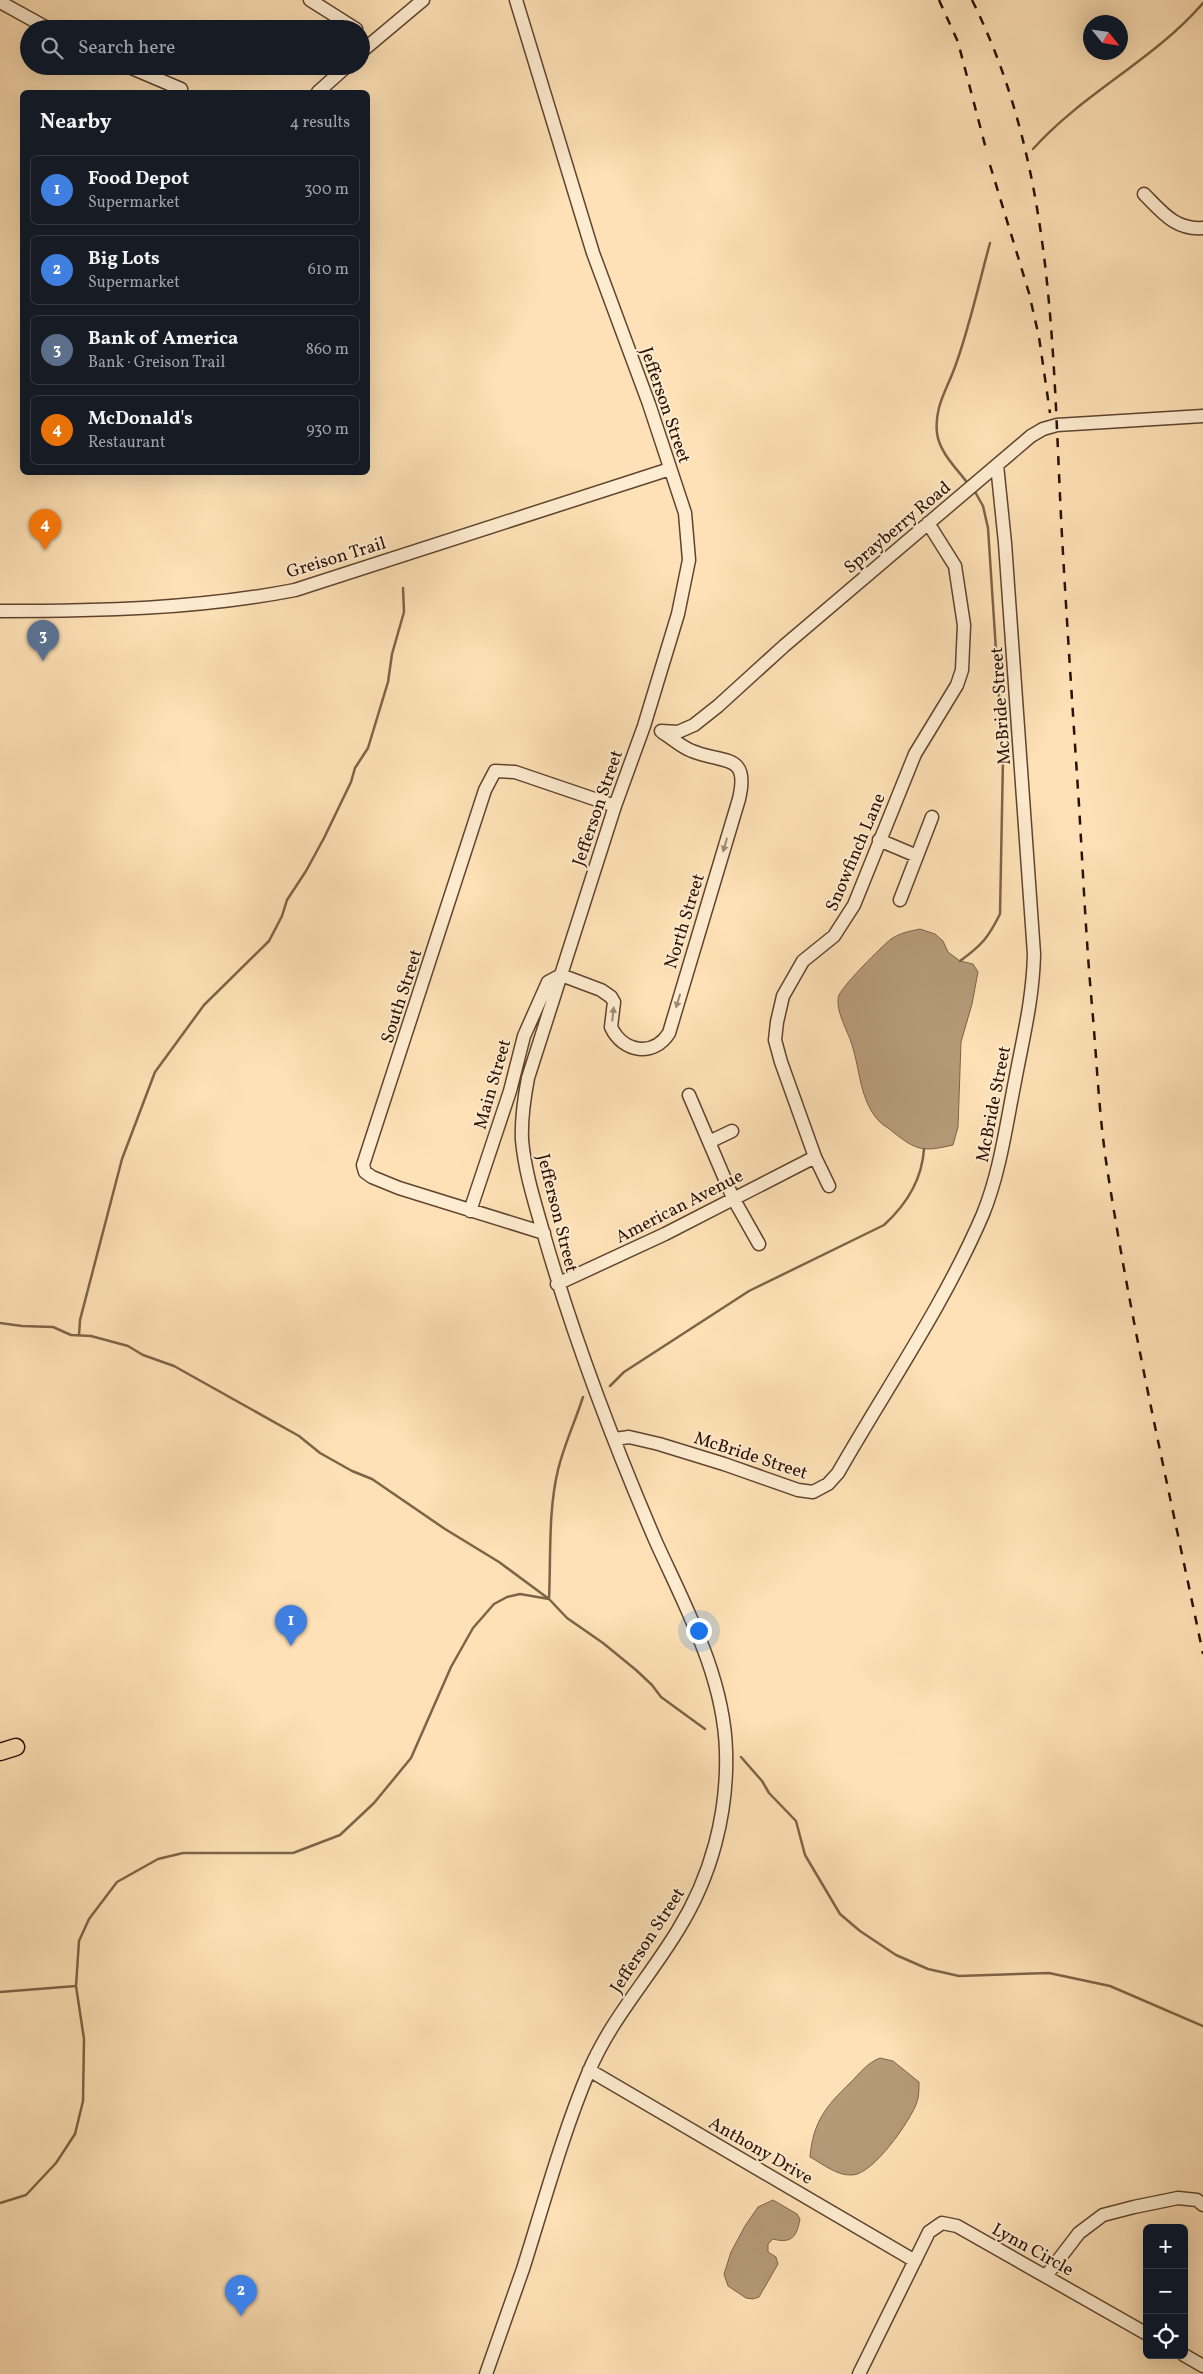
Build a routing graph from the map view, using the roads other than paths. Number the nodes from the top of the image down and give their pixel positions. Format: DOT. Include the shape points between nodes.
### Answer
graph roads {
  1 [pos="310,0"];
  2 [pos="423,0"];
  3 [pos="516,0"];
  4 [pos="0,2"];
  5 [pos="33,20"];
  6 [pos="342,20"];
  7 [pos="370,38"];
  8 [pos="373,40"];
  9 [pos="370,43"];
  10 [pos="148,75"];
  11 [pos="337,75"];
  12 [pos="181,89"];
  13 [pos="320,90"];
  14 [pos="1144,194"];
  15 [pos="1203,228"];
  16 [pos="1203,416"];
  17 [pos="997,465"];
  18 [pos="670,469"];
  19 [pos="928,523"];
  20 [pos="0,611"];
  21 [pos="644,726"];
  22 [pos="662,732"];
  23 [pos="615,806"];
  24 [pos="932,817"];
  25 [pos="879,840"];
  26 [pos="917,856"];
  27 [pos="900,900"];
  28 [pos="561,975"];
  29 [pos="689,1095"];
  30 [pos="732,1130"];
  31 [pos="709,1142"];
  32 [pos="815,1157"];
  33 [pos="828,1186"];
  34 [pos="733,1198"];
  35 [pos="470,1211"];
  36 [pos="544,1233"];
  37 [pos="759,1244"];
  38 [pos="557,1284"];
  39 [pos="615,1439"];
  40 [pos="589,2070"];
  41 [pos="1203,2205"];
  42 [pos="915,2261"];
  43 [pos="1046,2276"];
  44 [pos="1143,2332"];
  45 [pos="1188,2357"];
  46 [pos="1203,2366"];
  47 [pos="486,2374"];
  48 [pos="858,2374"];
  1 -- 6 [label="street"];
  2 -- 8 [label="street"];
  3 -- 18 [label="street, Jefferson Street" via="593,253"];
  4 -- 5 [label="street"];
  7 -- 8 [label="street"];
  8 -- 9 [label="street"];
  10 -- 12 [label="street"];
  11 -- 13 [label="street"];
  14 -- 15 [label="street" via="1173,222 1191,229"];
  16 -- 17 [label="street, Sprayberry Road" via="1058,425 1031,436"];
  17 -- 19 [label="street, Sprayberry Road"];
  17 -- 39 [label="street, McBride Street" via="1034,954 1033,990 998,1170 982,1214 950,1280 893,1382 828,1484 813,1492 798,1490 659,1444 629,1437"];
  18 -- 20 [label="street, Greison Trail" via="295,590 244,600 107,611"];
  18 -- 21 [label="street, Jefferson Street" via="685,513 690,560 678,614"];
  19 -- 22 [label="street, Sprayberry Road" via="694,725 678,732"];
  19 -- 25 [label="street, Snowfinch Lane" via="955,566 964,625 962,670 915,754"];
  21 -- 22 [label="street, Sprayberry Road"];
  21 -- 23 [label="street, Jefferson Street"];
  22 -- 28 [label="street, North Street, one-way" via="691,751 733,763 743,774 739,799 664,1041 643,1050 621,1041 611,1027 615,1008 611,997 602,990"];
  23 -- 28 [label="street, Jefferson Street"];
  23 -- 35 [label="street, South Street" via="515,772 495,771 485,790 363,1165 372,1178"];
  24 -- 26 [label="street"];
  25 -- 26 [label="street"];
  25 -- 32 [label="street, Snowfinch Lane" via="843,925 803,961 783,996 777,1022 775,1040 781,1062"];
  26 -- 27 [label="street"];
  28 -- 35 [label="street, Main Street" via="548,982 524,1036 510,1091"];
  28 -- 36 [label="street, Jefferson Street" via="528,1078 522,1113 522,1140 528,1177"];
  29 -- 31 [label="street"];
  30 -- 31 [label="street"];
  31 -- 34 [label="street"];
  32 -- 33 [label="street, Snowfinch Lane"];
  32 -- 34 [label="street, American Avenue"];
  34 -- 37 [label="street"];
  34 -- 38 [label="street, American Avenue" via="666,1234"];
  35 -- 36 [label="street, South Street"];
  36 -- 38 [label="street, Jefferson Street"];
  38 -- 39 [label="street, Jefferson Street"];
  39 -- 40 [label="street, Jefferson Street" via="708,1661 720,1701 726,1752 723,1805 706,1876 678,1930 617,2019"];
  40 -- 42 [label="street, Anthony Drive"];
  40 -- 47 [label="street, Jefferson Street"];
  41 -- 43 [label="street" via="1197,2200 1178,2198 1103,2216 1079,2233"];
  42 -- 43 [label="street, Lynn Circle" via="929,2232 942,2223 950,2223"];
  42 -- 48 [label="street"];
  43 -- 44 [label="street, Lynn Circle"];
  45 -- 46 [label="street"];
}
